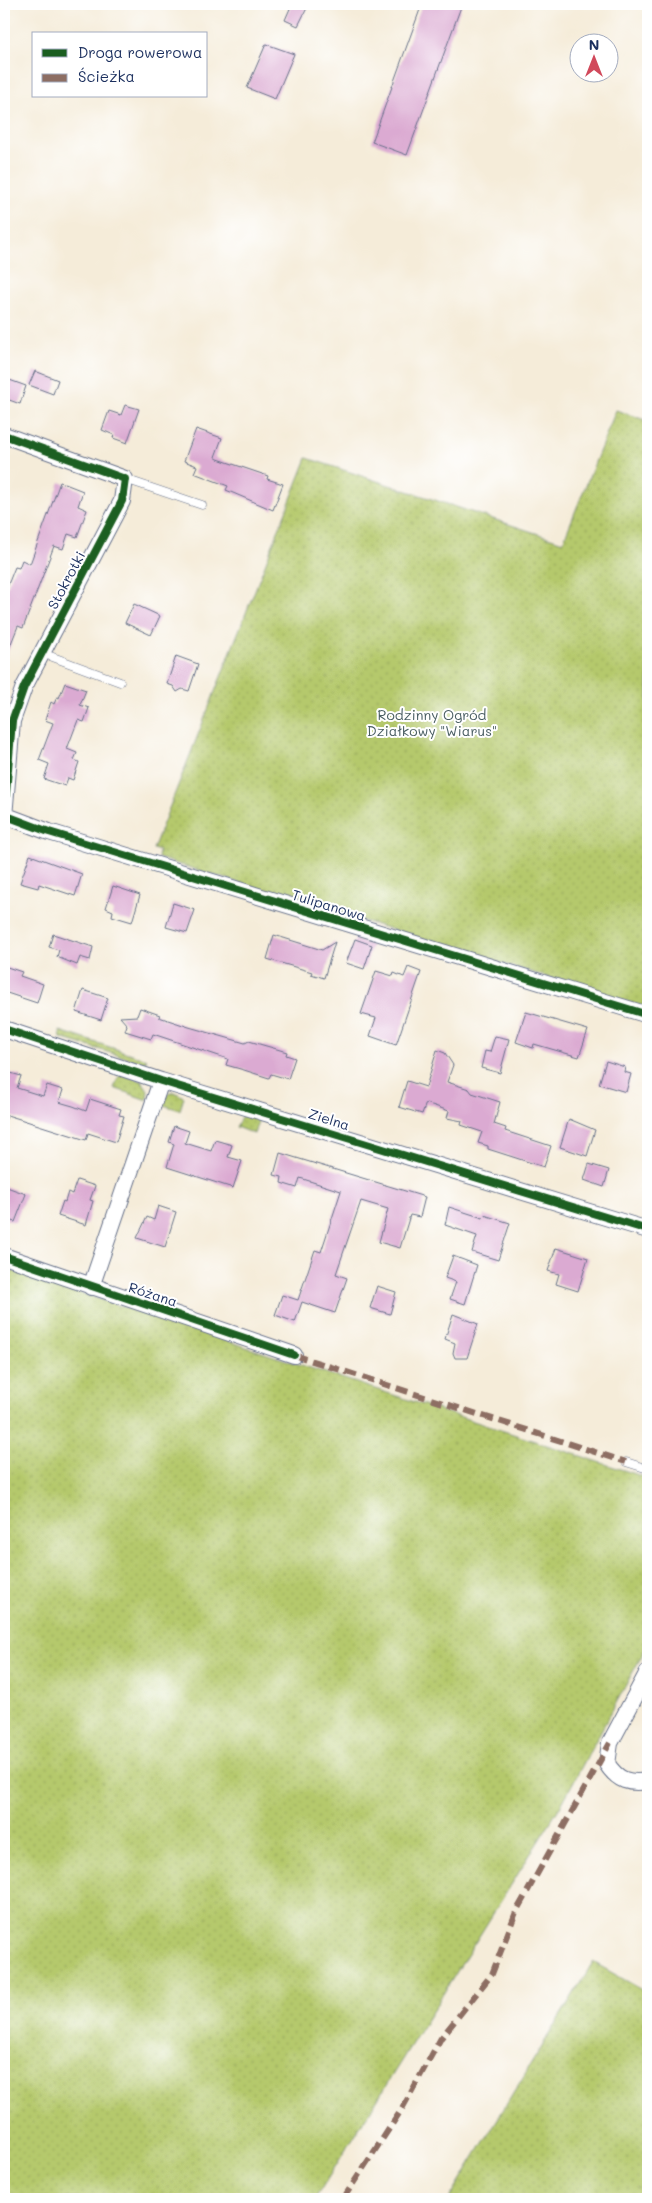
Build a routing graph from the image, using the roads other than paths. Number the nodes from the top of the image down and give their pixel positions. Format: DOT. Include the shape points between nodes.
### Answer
graph roads {
  1 [pos="4,435"];
  2 [pos="125,479"];
  3 [pos="202,506"];
  4 [pos="42,653"];
  5 [pos="120,682"];
  6 [pos="4,815"];
  7 [pos="648,1015"];
  8 [pos="4,1029"];
  9 [pos="161,1081"];
  10 [pos="648,1230"];
  11 [pos="4,1256"];
  12 [pos="91,1287"];
  13 [pos="294,1354"];
  14 [pos="626,1462"];
  15 [pos="648,1469"];
  16 [pos="648,1672"];
  17 [pos="648,1781"];
  1 -- 2 [label="street"];
  2 -- 3 [label="lane"];
  2 -- 4 [label="street, Stokrotki" via="122,501"];
  4 -- 5 [label="lane"];
  4 -- 6 [label="street, Stokrotki" via="24,687 12,721"];
  6 -- 7 [label="street, Tulipanowa" via="49,832"];
  8 -- 9 [label="street, Zielna"];
  9 -- 10 [label="street, Zielna"];
  9 -- 12 [label="street"];
  11 -- 12 [label="street, Różana"];
  12 -- 13 [label="street, Różana"];
  14 -- 15 [label="lane"];
  16 -- 17 [label="street" via="610,1743 607,1764 614,1776 630,1783"];
}
